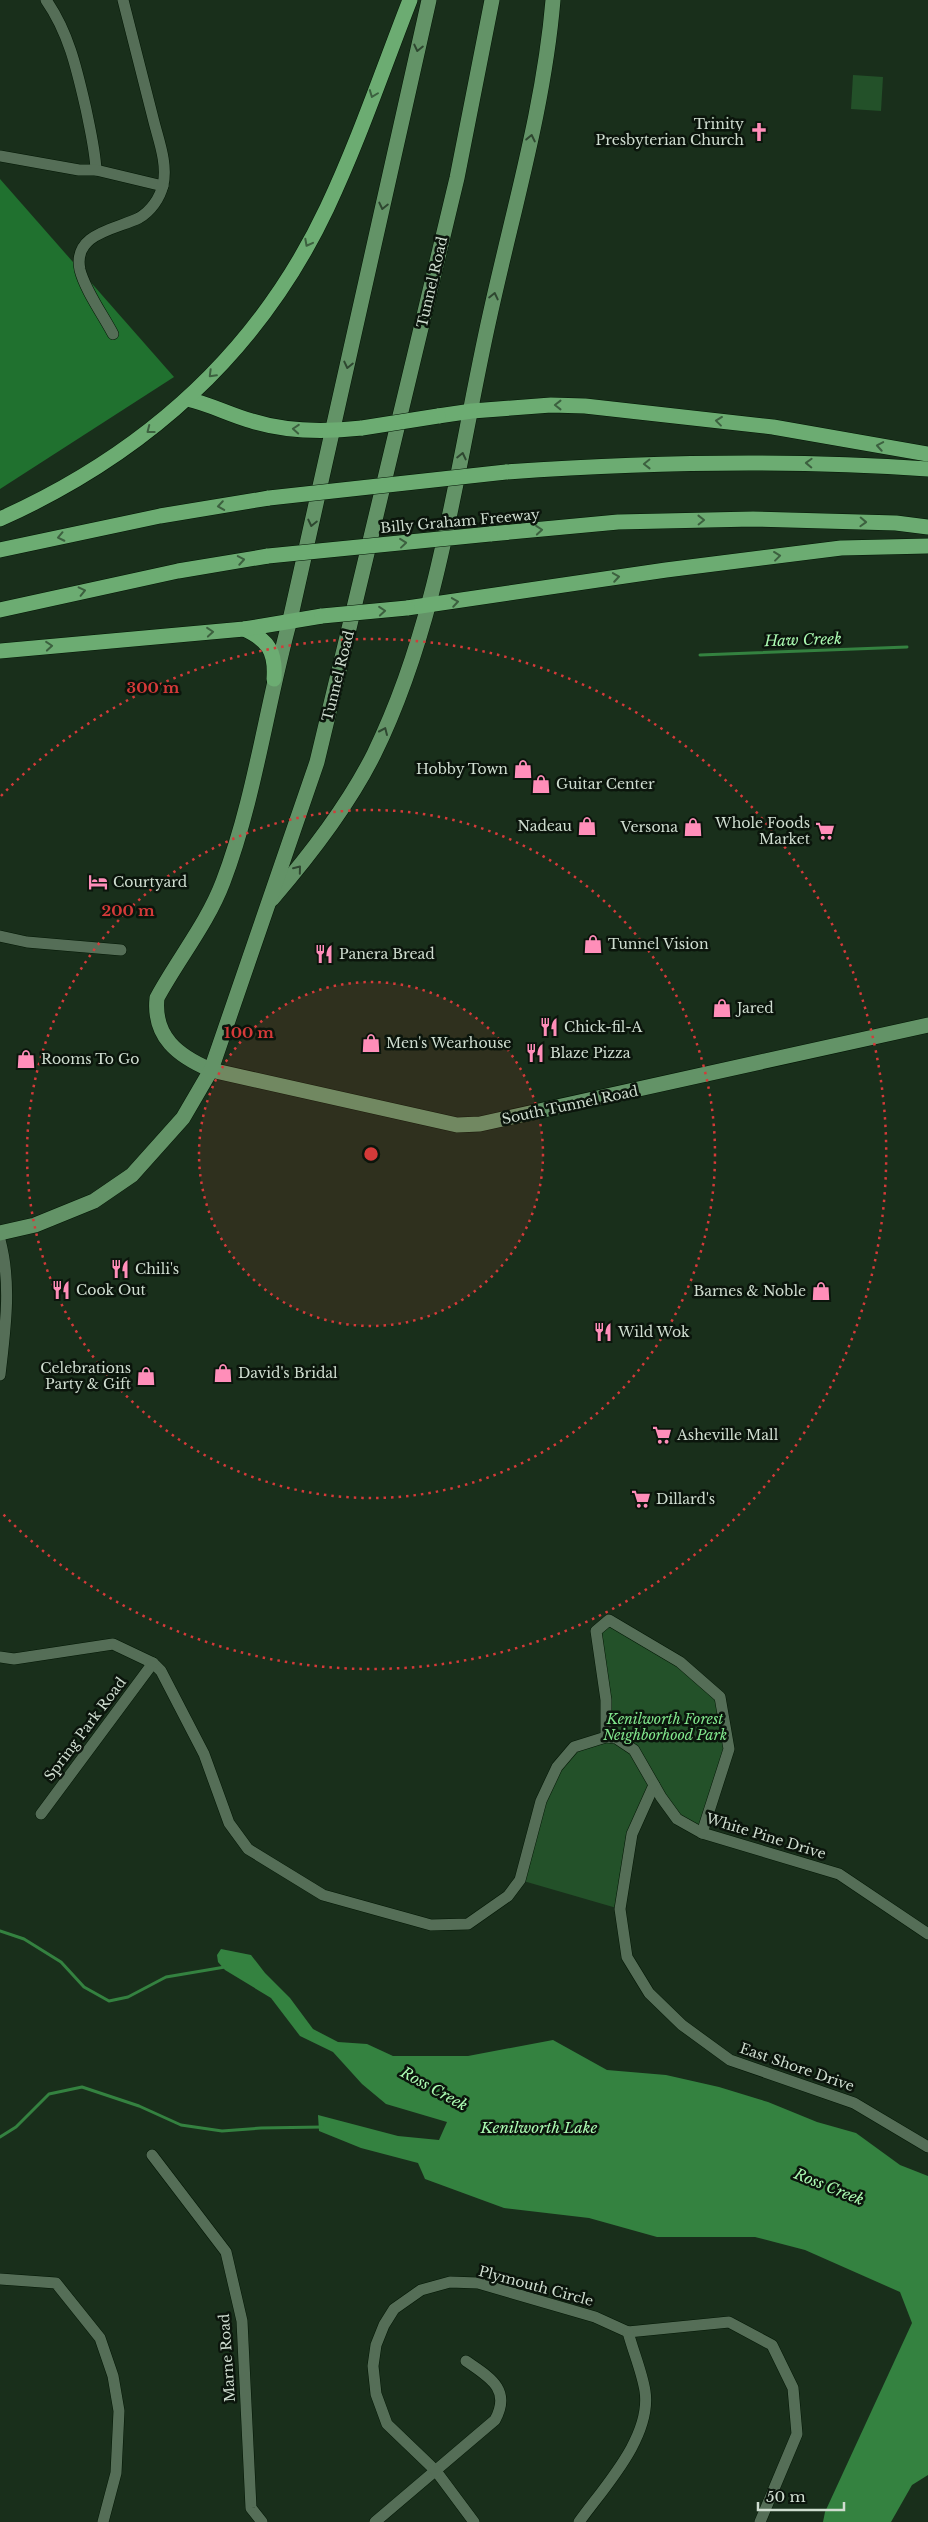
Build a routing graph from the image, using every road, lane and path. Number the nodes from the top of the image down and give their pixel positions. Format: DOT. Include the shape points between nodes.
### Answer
graph roads {
  1 [pos="46,0"];
  2 [pos="123,0"];
  3 [pos="410,0"];
  4 [pos="429,0"];
  5 [pos="492,0"];
  6 [pos="553,0"];
  7 [pos="0,156"];
  8 [pos="96,170"];
  9 [pos="163,186"];
  10 [pos="113,334"];
  11 [pos="187,399"];
  12 [pos="472,411"];
  13 [pos="333,431"];
  14 [pos="928,454"];
  15 [pos="928,469"];
  16 [pos="0,520"];
  17 [pos="928,527"];
  18 [pos="928,546"];
  19 [pos="0,550"];
  20 [pos="429,606"];
  21 [pos="0,610"];
  22 [pos="290,620"];
  23 [pos="244,629"];
  24 [pos="0,651"];
  25 [pos="274,679"];
  26 [pos="266,906"];
  27 [pos="0,936"];
  28 [pos="121,950"];
  29 [pos="928,1025"];
  30 [pos="211,1070"];
  31 [pos="0,1233"];
  32 [pos="0,1240"];
  33 [pos="0,1375"];
  34 [pos="0,1657"];
  35 [pos="153,1663"];
  36 [pos="606,1737"];
  37 [pos="654,1785"];
  38 [pos="41,1814"];
  39 [pos="702,1833"];
  40 [pos="928,1934"];
  41 [pos="928,2147"];
  42 [pos="152,2155"];
  43 [pos="0,2278"];
  44 [pos="628,2332"];
  45 [pos="466,2361"];
  46 [pos="436,2471"];
  47 [pos="104,2522"];
  48 [pos="262,2522"];
  49 [pos="375,2522"];
  50 [pos="474,2522"];
  51 [pos="579,2522"];
  52 [pos="760,2522"];
  1 -- 8 [label="street" via="65,32 77,70 96,153"];
  2 -- 9 [label="street" via="161,152"];
  3 -- 11 [label="highway, one-way" via="327,208 304,252 246,338"];
  4 -- 13 [label="main road, South Tunnel Road, one-way"];
  5 -- 26 [label="main road, Tunnel Road" via="457,178 317,762"];
  12 -- 6 [label="main road, one-way" via="550,42"];
  7 -- 8 [label="street" via="78,170"];
  8 -- 9 [label="street"];
  9 -- 10 [label="street" via="159,198 140,217 90,238 80,255 80,269 86,285"];
  13 -- 11 [label="highway, one-way" via="271,426"];
  11 -- 16 [label="highway, one-way" via="113,457"];
  12 -- 13 [label="highway, bridge"];
  14 -- 12 [label="highway, one-way" via="773,427 621,409 551,405"];
  20 -- 12 [label="main road, one-way"];
  13 -- 22 [label="main road, South Tunnel Road, one-way"];
  15 -- 19 [label="highway, one-way, bridge" via="760,462 615,464 506,472 269,498 160,516"];
  21 -- 17 [label="highway, Billy Graham Freeway, one-way, bridge" via="178,571 268,556 618,522 753,519 896,523"];
  20 -- 18 [label="highway, one-way" via="666,570 841,548"];
  22 -- 20 [label="highway, one-way, bridge"];
  26 -- 20 [label="main road, one-way" via="323,835 373,755 395,706"];
  22 -- 23 [label="highway"];
  22 -- 25 [label="main road, South Tunnel Road"];
  24 -- 23 [label="highway, one-way"];
  23 -- 25 [label="highway" via="260,636 272,652"];
  25 -- 30 [label="main road, South Tunnel Road" via="239,834 222,884 194,940 157,998 156,1011 164,1038 179,1053"];
  26 -- 30 [label="main road, Tunnel Road"];
  27 -- 28 [label="street" via="27,942"];
  29 -- 30 [label="main road, South Tunnel Road" via="480,1124 440,1122"];
  30 -- 31 [label="main road, Tunnel Road" via="183,1118 132,1175 94,1202 35,1225"];
  32 -- 33 [label="street" via="5,1257 7,1294"];
  34 -- 35 [label="street" via="14,1659 113,1644"];
  35 -- 36 [label="street" via="161,1670 204,1754 229,1824 248,1849 323,1895 431,1925 468,1924 508,1896 520,1880 541,1801 557,1767 574,1747"];
  35 -- 38 [label="street, Spring Park Road"];
  36 -- 37 [label="street, White Pine Drive" via="616,1738 634,1750"];
  36 -- 39 [label="street" via="606,1700 596,1631 609,1620 680,1662 720,1697 729,1749"];
  37 -- 39 [label="street, White Pine Drive" via="677,1818"];
  37 -- 41 [label="street, East Shore Drive" via="632,1834 620,1909 627,1957 649,1993 682,2025 730,2060 854,2103"];
  39 -- 40 [label="street, White Pine Drive" via="839,1874"];
  42 -- 48 [label="street, Marne Road" via="226,2252 242,2321 251,2508"];
  43 -- 47 [label="street" via="56,2283 100,2338 113,2376 119,2411 116,2473"];
  44 -- 46 [label="street, Plymouth Circle" via="595,2317 478,2283 450,2282 421,2290 394,2309 376,2345 373,2366 376,2394 387,2424"];
  44 -- 51 [label="street" via="645,2392 642,2422 630,2451"];
  44 -- 52 [label="street" via="728,2322 772,2345 793,2388 797,2434"];
  45 -- 46 [label="street" via="488,2376 502,2394 502,2408 495,2420"];
  46 -- 49 [label="street"];
  46 -- 50 [label="street, Plymouth Circle"];
}
